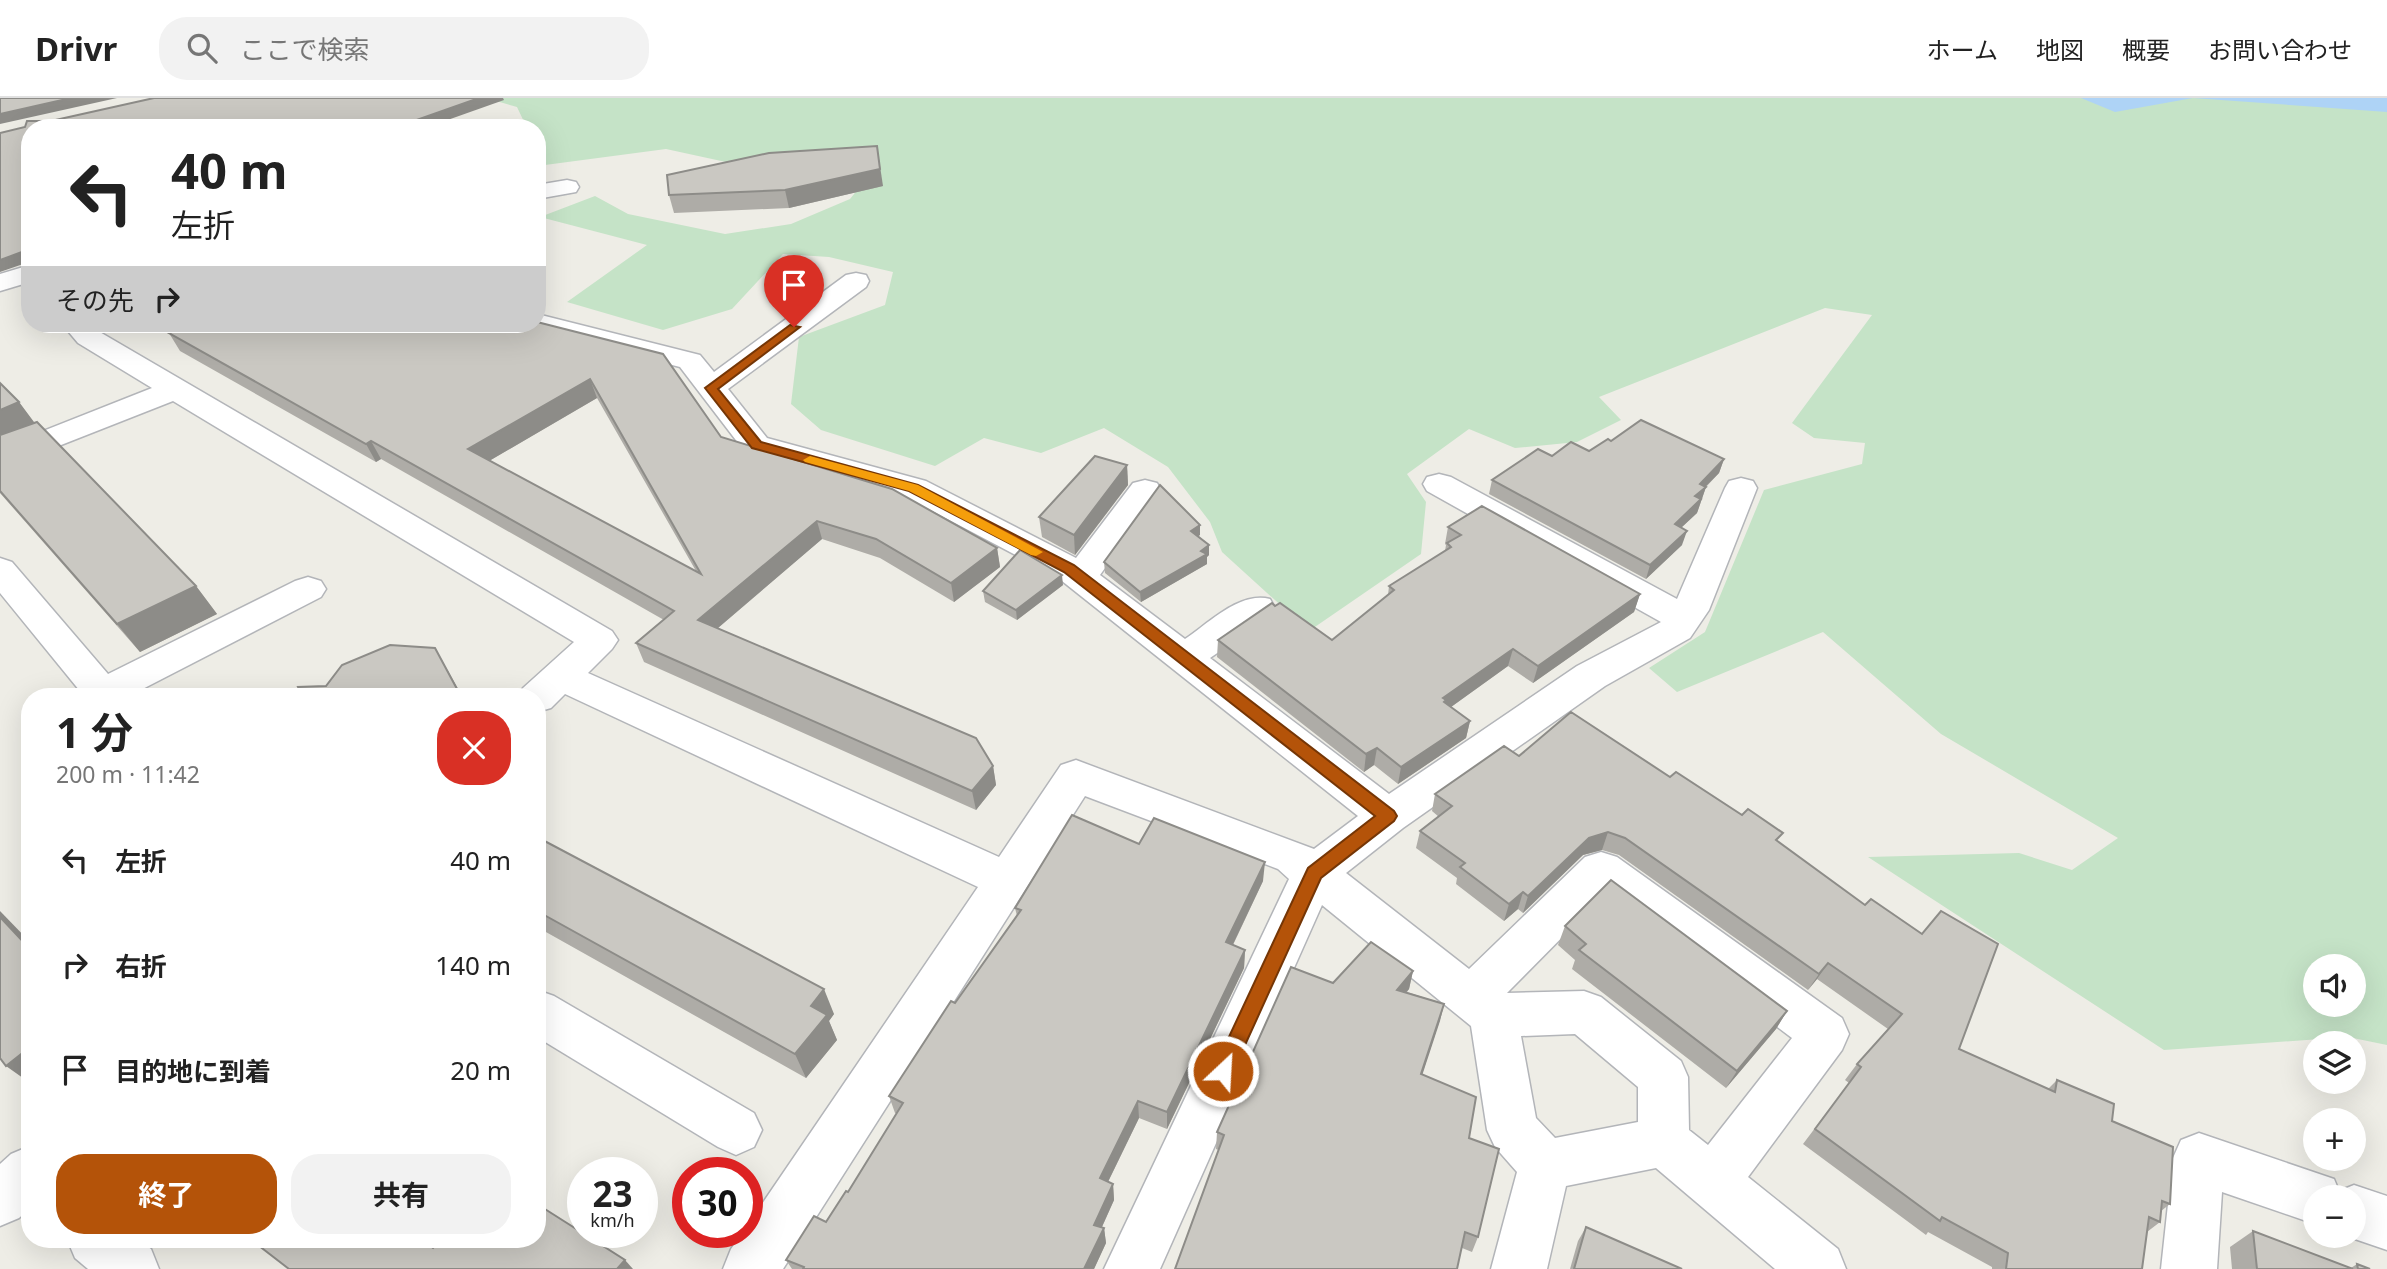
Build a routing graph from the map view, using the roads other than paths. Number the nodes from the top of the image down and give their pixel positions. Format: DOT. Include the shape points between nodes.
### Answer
graph roads {
  1 [pos="567,187"];
  2 [pos="546,190"];
  3 [pos="21,276"];
  4 [pos="856,281"];
  5 [pos="0,283"];
  6 [pos="546,324"];
  7 [pos="84,333"];
  8 [pos="711,388"];
  9 [pos="176,389"];
  10 [pos="0,459"];
  11 [pos="1439,484"];
  12 [pos="1741,488"];
  13 [pos="1145,489"];
  14 [pos="0,570"];
  15 [pos="1080,578"];
  16 [pos="308,589"];
  17 [pos="1257,608"];
  18 [pos="1685,619"];
  19 [pos="1183,659"];
  20 [pos="549,687"];
  21 [pos="99,688"];
  22 [pos="113,688"];
  23 [pos="1388,816"];
  24 [pos="1314,873"];
  25 [pos="1007,880"];
  26 [pos="1482,1006"];
  27 [pos="546,1016"];
  28 [pos="736,1130"];
  29 [pos="1664,1142"];
  30 [pos="1545,1165"];
  31 [pos="1712,1182"];
  32 [pos="2303,1194"];
  33 [pos="2366,1216"];
  34 [pos="2387,1223"];
  35 [pos="105,1248"];
  36 [pos="131,1269"];
  37 [pos="751,1269"];
  38 [pos="1132,1269"];
  39 [pos="1519,1269"];
  40 [pos="1818,1269"];
  41 [pos="2189,1269"];
  1 -- 2 [label="street"];
  3 -- 5 [label="street"];
  4 -- 8 [label="street"];
  6 -- 8 [label="street" via="690,361"];
  7 -- 9 [label="street"];
  8 -- 15 [label="street" via="756,445 914,488"];
  9 -- 10 [label="street"];
  9 -- 20 [label="street" via="599,640"];
  11 -- 18 [label="street"];
  12 -- 18 [label="street"];
  13 -- 15 [label="street"];
  14 -- 21 [label="street"];
  15 -- 19 [label="street"];
  16 -- 22 [label="street"];
  17 -- 19 [label="street"];
  18 -- 23 [label="street" via="1677,629 1591,676"];
  19 -- 23 [label="street"];
  20 -- 25 [label="street"];
  23 -- 24 [label="street"];
  24 -- 25 [label="street" via="1293,857 1076,776"];
  24 -- 26 [label="street"];
  24 -- 38 [label="street"];
  25 -- 37 [label="street"];
  26 -- 29 [label="street" via="1584,1013 1663,1077"];
  26 -- 30 [label="street" via="1513,1130"];
  26 -- 31 [label="street" via="1601,870 1825,1034"];
  27 -- 28 [label="street"];
  29 -- 30 [label="street"];
  29 -- 31 [label="street"];
  30 -- 39 [label="street"];
  31 -- 40 [label="street"];
  32 -- 41 [label="street" via="2199,1158"];
  33 -- 34 [label="street"];
  35 -- 36 [label="street"];
}
